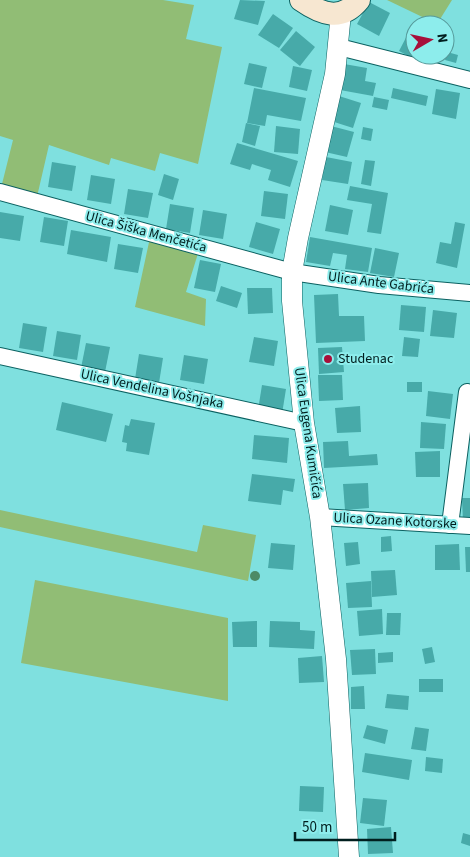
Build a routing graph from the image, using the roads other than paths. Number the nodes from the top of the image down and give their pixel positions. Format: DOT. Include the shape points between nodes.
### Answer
graph roads {
  1 [pos="301,0"];
  2 [pos="359,0"];
  3 [pos="341,13"];
  4 [pos="339,47"];
  5 [pos="470,80"];
  6 [pos="0,192"];
  7 [pos="292,272"];
  8 [pos="470,293"];
  9 [pos="0,356"];
  10 [pos="467,392"];
  11 [pos="304,423"];
  12 [pos="320,517"];
  13 [pos="450,524"];
  14 [pos="470,526"];
  15 [pos="349,857"];
  1 -- 3 [label="main road" via="316,11"];
  2 -- 3 [label="main road"];
  3 -- 4 [label="street, Ulica Eugena Kumičića"];
  4 -- 5 [label="street"];
  4 -- 7 [label="street, Ulica Eugena Kumičića"];
  6 -- 7 [label="street, Ulica Šiška Menčetića"];
  7 -- 8 [label="street, Ulica Ante Gabrića"];
  7 -- 11 [label="street, Ulica Eugena Kumičića"];
  9 -- 11 [label="street, Ulica Vendelina Vošnjaka"];
  10 -- 13 [label="street"];
  11 -- 12 [label="street, Ulica Eugena Kumičića"];
  12 -- 13 [label="street, Ulica Ozane Kotorske"];
  12 -- 15 [label="street, Ulica Eugena Kumičića" via="336,659"];
  13 -- 14 [label="street, Ulica Ozane Kotorske"];
}
